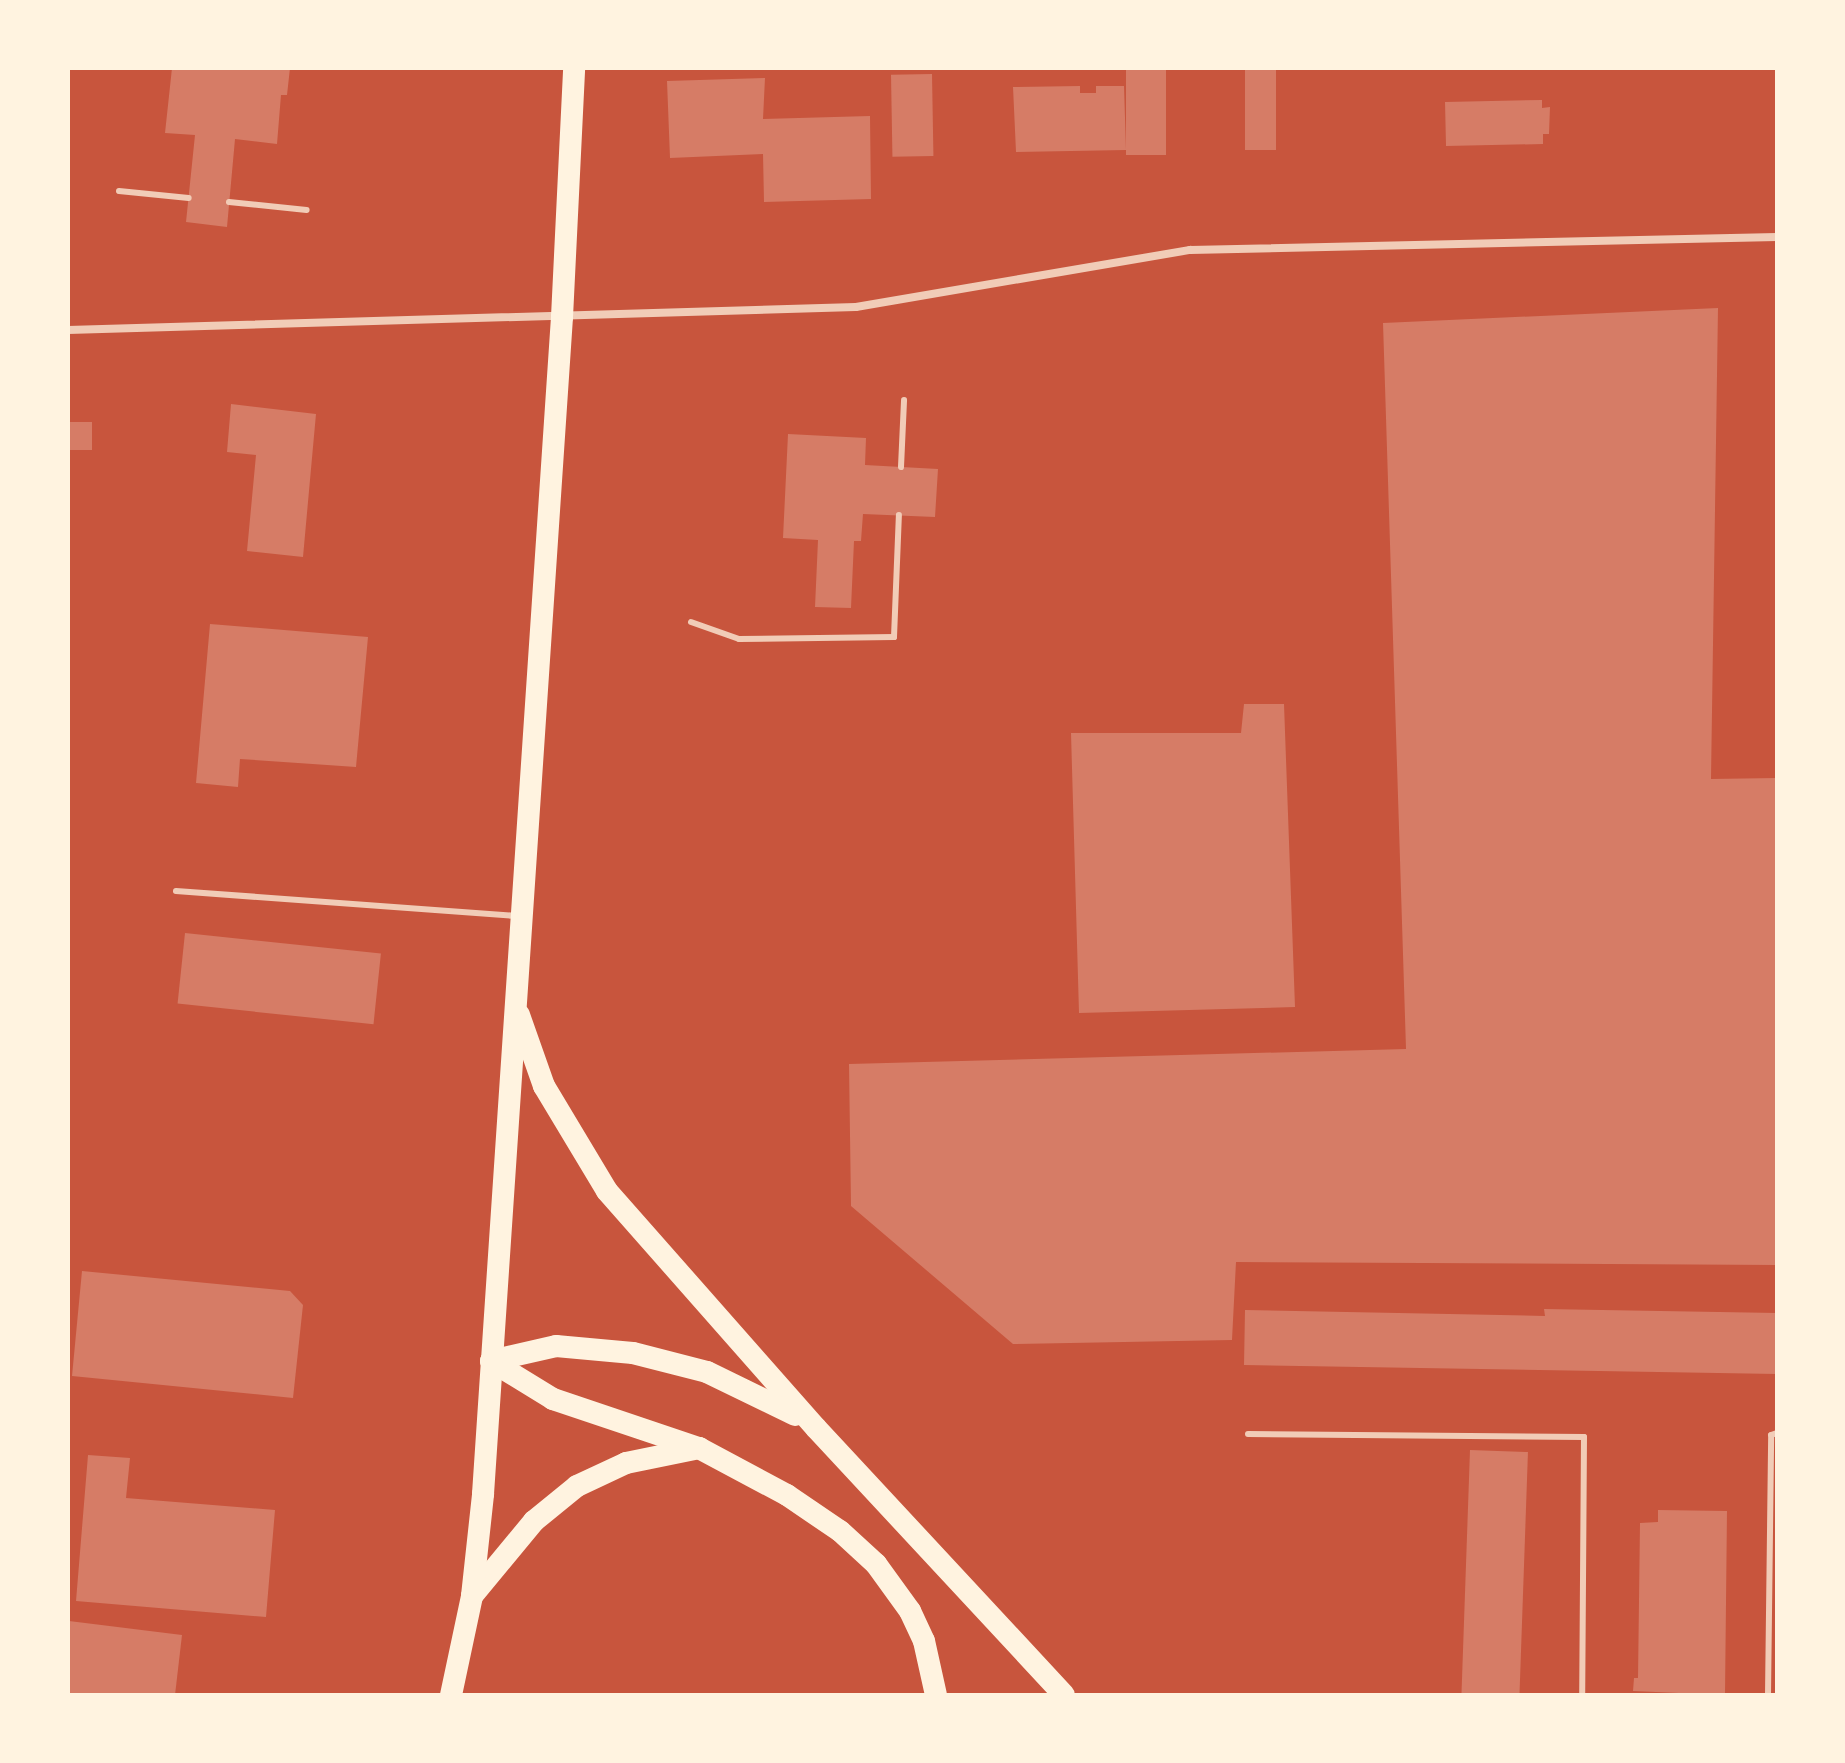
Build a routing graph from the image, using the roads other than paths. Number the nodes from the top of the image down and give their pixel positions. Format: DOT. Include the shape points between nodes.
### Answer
graph roads {
  1 [pos="574,68"];
  2 [pos="119,191"];
  3 [pos="189,198"];
  4 [pos="229,202"];
  5 [pos="307,210"];
  6 [pos="1777,237"];
  7 [pos="562,317"];
  8 [pos="68,330"];
  9 [pos="904,400"];
  10 [pos="901,467"];
  11 [pos="899,515"];
  12 [pos="691,622"];
  13 [pos="176,891"];
  14 [pos="521,916"];
  15 [pos="516,1006"];
  16 [pos="491,1361"];
  17 [pos="816,1428"];
  18 [pos="1777,1433"];
  19 [pos="1248,1434"];
  20 [pos="699,1448"];
  21 [pos="472,1596"];
  22 [pos="451,1695"];
  23 [pos="936,1695"];
  24 [pos="1064,1695"];
  25 [pos="1582,1695"];
  26 [pos="1768,1695"];
  1 -- 7 [label="highway"];
  2 -- 3 [label="lane"];
  4 -- 5 [label="lane"];
  6 -- 7 [label="street" via="1190,250 856,307"];
  7 -- 8 [label="street"];
  7 -- 14 [label="highway"];
  9 -- 10 [label="lane"];
  11 -- 12 [label="lane" via="894,637 739,639"];
  13 -- 14 [label="lane"];
  14 -- 15 [label="highway"];
  15 -- 16 [label="highway"];
  15 -- 17 [label="highway" via="544,1086 607,1191"];
  16 -- 17 [label="highway" via="556,1346 633,1353 745,1388"];
  16 -- 20 [label="highway" via="553,1399"];
  16 -- 21 [label="highway"];
  17 -- 24 [label="highway"];
  18 -- 26 [label="lane" via="1771,1435"];
  19 -- 25 [label="lane" via="1584,1437"];
  20 -- 21 [label="highway" via="626,1463 577,1486 534,1521"];
  20 -- 23 [label="highway" via="787,1495 840,1531 876,1564 924,1641"];
  21 -- 22 [label="highway"];
}
